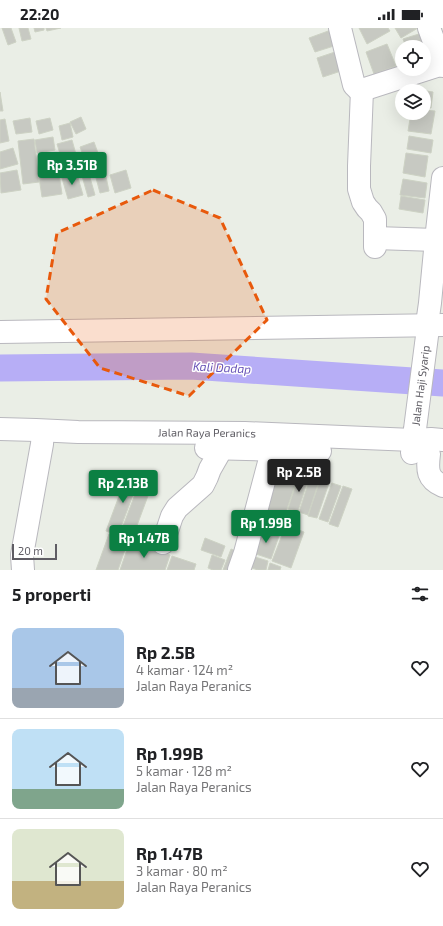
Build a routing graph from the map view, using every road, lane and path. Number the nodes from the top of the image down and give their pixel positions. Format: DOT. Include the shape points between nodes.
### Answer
graph roads {
  1 [pos="340,28"];
  2 [pos="429,28"];
  3 [pos="443,65"];
  4 [pos="362,90"];
  5 [pos="443,178"];
  6 [pos="436,240"];
  7 [pos="433,318"];
  8 [pos="0,332"];
  9 [pos="0,430"];
  10 [pos="43,437"];
  11 [pos="0,442"];
  12 [pos="275,442"];
  13 [pos="426,444"];
  14 [pos="222,448"];
  15 [pos="443,486"];
  16 [pos="164,543"];
  17 [pos="23,570"];
  18 [pos="239,570"];
  1 -- 4 [label="street" via="354,85"];
  2 -- 3 [label="street"];
  3 -- 4 [label="street"];
  4 -- 6 [label="street" via="359,189 363,202 375,220 375,243"];
  5 -- 6 [label="street, Jalan Haji Syarip"];
  6 -- 7 [label="street, Jalan Haji Syarip"];
  7 -- 8 [label="street"];
  7 -- 13 [label="street, Jalan Haji Syarip"];
  9 -- 10 [label="street, Jalan Raya Peranics"];
  10 -- 11 [label="street, Jalan Raya Peranics"];
  10 -- 12 [label="street, Jalan Raya Peranics" via="78,432"];
  10 -- 14 [label="street, Jalan Raya Peranics"];
  10 -- 17 [label="street" via="22,555"];
  12 -- 13 [label="street, Jalan Raya Peranics"];
  12 -- 14 [label="street, Jalan Raya Peranics"];
  12 -- 18 [label="street"];
  13 -- 15 [label="street, Jalan Haji Syarip" via="428,471 436,484"];
  14 -- 16 [label="street" via="203,485 177,508 172,516"];
}
